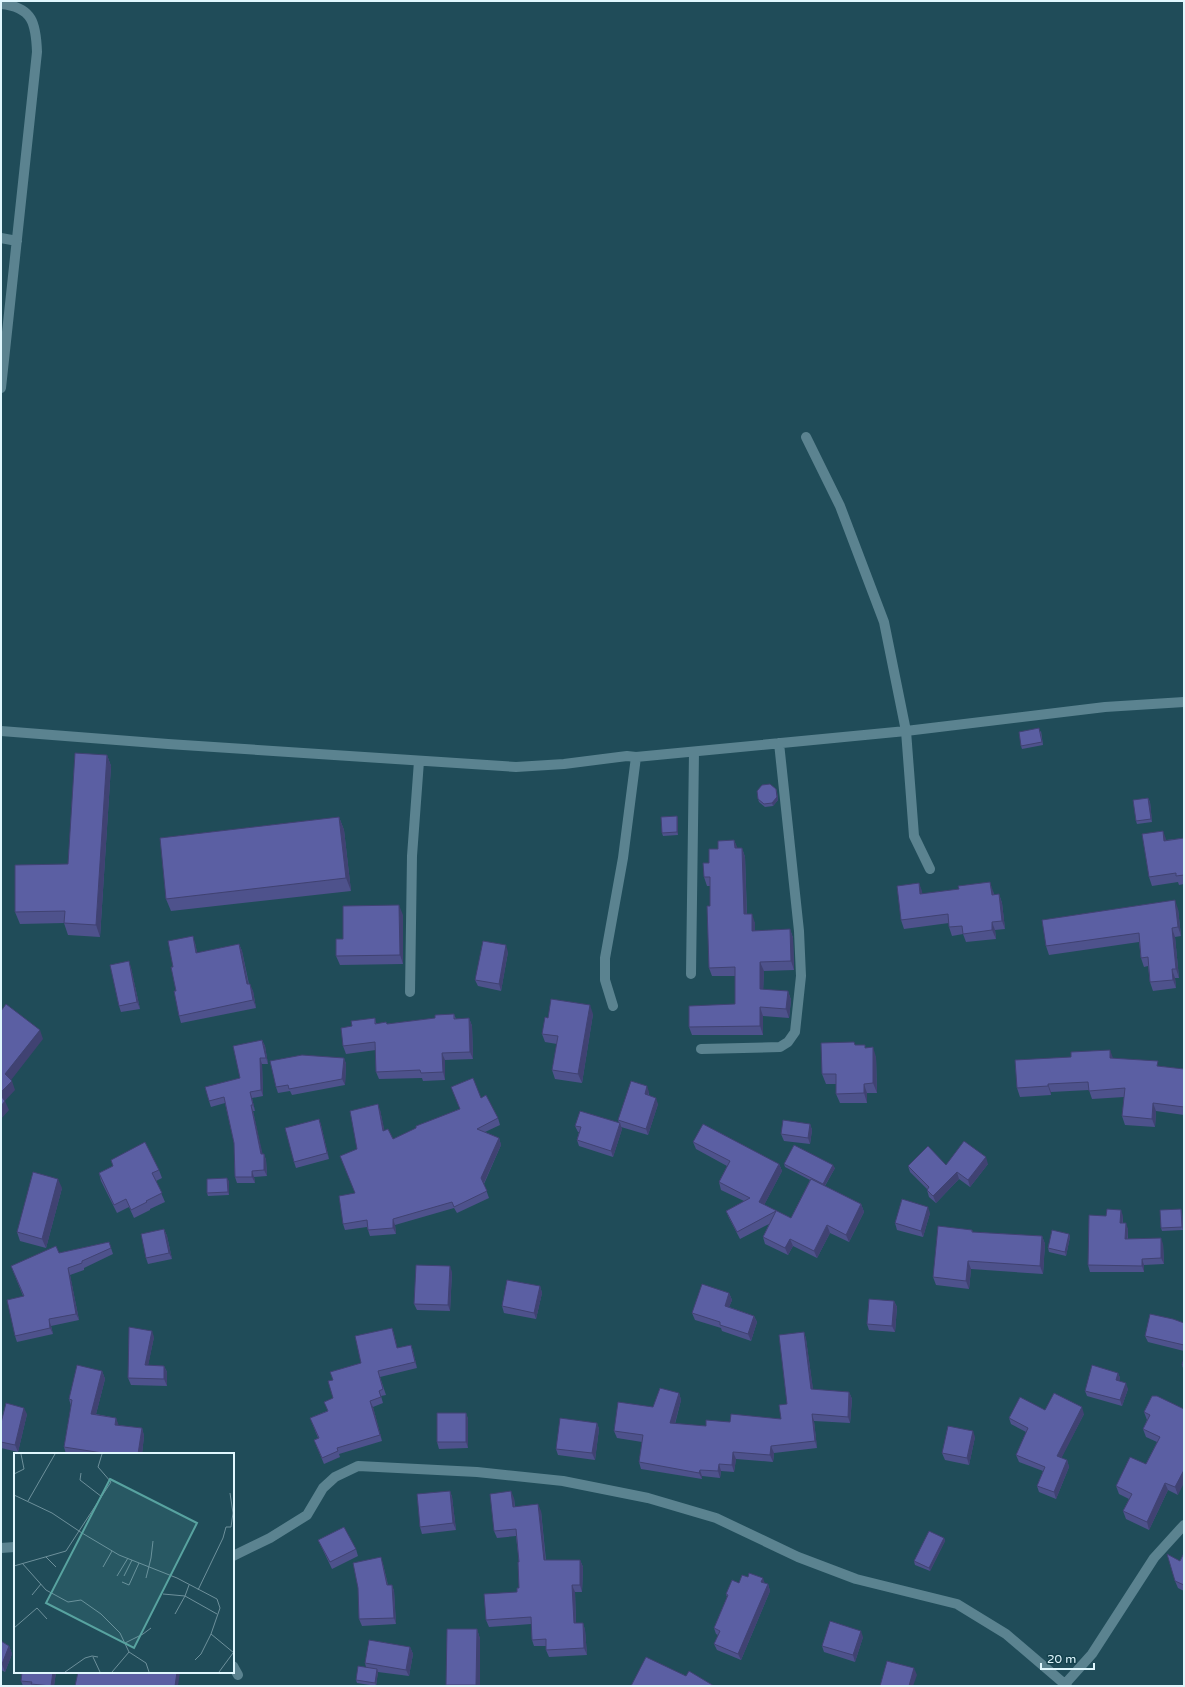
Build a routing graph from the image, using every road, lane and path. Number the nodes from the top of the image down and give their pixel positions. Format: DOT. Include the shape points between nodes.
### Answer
graph roads {
  1 [pos="1,4"];
  2 [pos="1,238"];
  3 [pos="16,241"];
  4 [pos="1,388"];
  5 [pos="806,437"];
  6 [pos="1184,702"];
  7 [pos="1,731"];
  8 [pos="906,731"];
  9 [pos="779,743"];
  10 [pos="694,752"];
  11 [pos="636,757"];
  12 [pos="419,760"];
  13 [pos="930,869"];
  14 [pos="690,974"];
  15 [pos="410,992"];
  16 [pos="613,1006"];
  17 [pos="701,1049"];
  18 [pos="1184,1525"];
  19 [pos="14,1547"];
  20 [pos="1,1548"];
  21 [pos="234,1556"];
  22 [pos="234,1668"];
  23 [pos="238,1675"];
  24 [pos="1066,1685"];
  1 -- 3 [label="street" via="24,10 31,17 36,31 37,52"];
  2 -- 3 [label="street"];
  3 -- 4 [label="street"];
  5 -- 8 [label="street" via="840,506 884,622"];
  6 -- 8 [label="street" via="1105,706"];
  7 -- 12 [label="street"];
  8 -- 9 [label="street"];
  8 -- 13 [label="street" via="914,836"];
  9 -- 10 [label="street"];
  9 -- 17 [label="street" via="802,976 795,1032 788,1042 780,1047"];
  10 -- 11 [label="street"];
  10 -- 14 [label="street"];
  11 -- 12 [label="street" via="516,767"];
  11 -- 16 [label="street" via="623,858 605,958 605,980"];
  12 -- 15 [label="street" via="412,856"];
  18 -- 24 [label="street" via="1154,1558 1092,1654"];
  19 -- 20 [label="street"];
  21 -- 24 [label="street" via="270,1538 307,1515 323,1488 335,1477 358,1466 477,1472 563,1481 648,1498 716,1518 798,1557 856,1578 957,1604 1006,1634"];
  22 -- 23 [label="street"];
}
